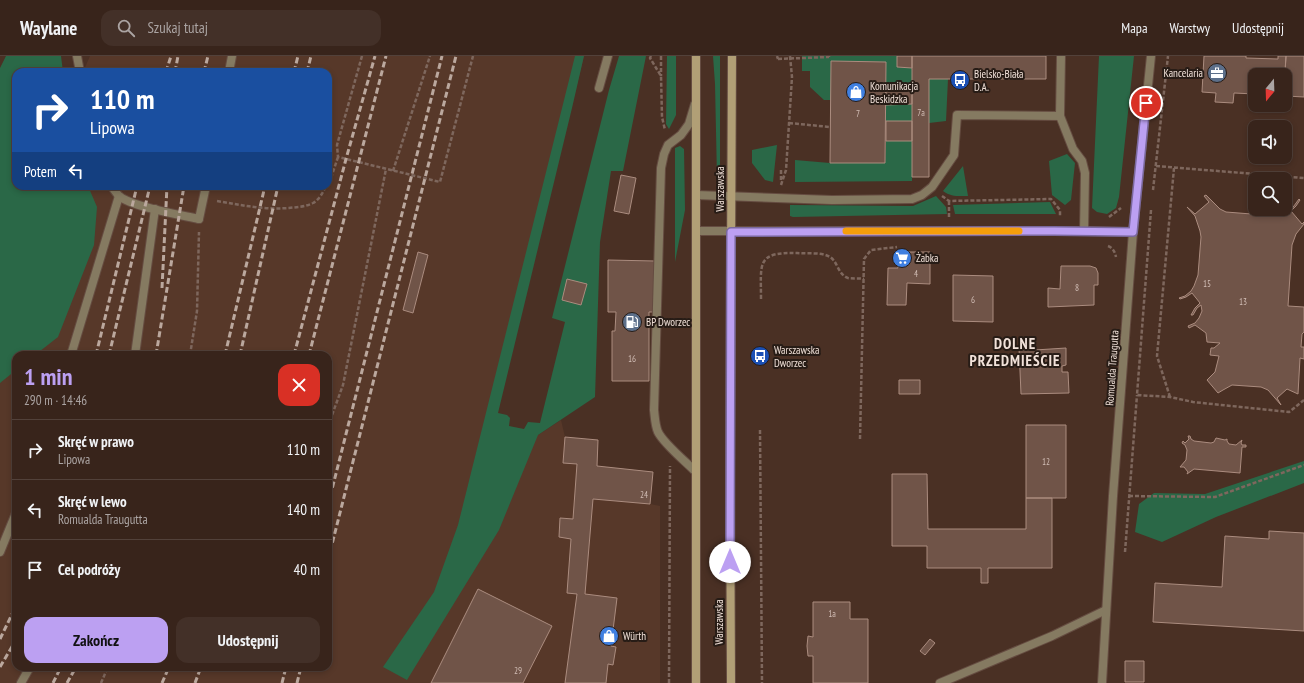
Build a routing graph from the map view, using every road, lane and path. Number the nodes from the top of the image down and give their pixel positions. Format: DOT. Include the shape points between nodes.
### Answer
graph roads {
  1 [pos="77,56"];
  2 [pos="232,56"];
  3 [pos="362,56"];
  4 [pos="430,56"];
  5 [pos="473,56"];
  6 [pos="608,56"];
  7 [pos="661,56"];
  8 [pos="696,56"];
  9 [pos="732,56"];
  10 [pos="777,56"];
  11 [pos="790,56"];
  12 [pos="829,56"];
  13 [pos="1061,56"];
  14 [pos="1151,56"];
  15 [pos="1168,56"];
  16 [pos="79,68"];
  17 [pos="230,68"];
  18 [pos="661,76"];
  19 [pos="599,88"];
  20 [pos="696,101"];
  21 [pos="1060,116"];
  22 [pos="789,124"];
  23 [pos="830,127"];
  24 [pos="338,157"];
  25 [pos="1156,166"];
  26 [pos="1174,168"];
  27 [pos="386,169"];
  28 [pos="781,170"];
  29 [pos="393,171"];
  30 [pos="332,175"];
  31 [pos="1304,178"];
  32 [pos="781,185"];
  33 [pos="932,187"];
  34 [pos="781,189"];
  35 [pos="114,190"];
  36 [pos="205,190"];
  37 [pos="324,190"];
  38 [pos="696,195"];
  39 [pos="119,196"];
  40 [pos="731,196"];
  41 [pos="1137,197"];
  42 [pos="203,198"];
  43 [pos="1152,199"];
  44 [pos="949,201"];
  45 [pos="155,209"];
  46 [pos="949,214"];
  47 [pos="1085,216"];
  48 [pos="1052,217"];
  49 [pos="1060,217"];
  50 [pos="942,218"];
  51 [pos="950,218"];
  52 [pos="199,219"];
  53 [pos="696,231"];
  54 [pos="1084,231"];
  55 [pos="731,232"];
  56 [pos="1133,232"];
  57 [pos="1103,245"];
  58 [pos="901,246"];
  59 [pos="780,247"];
  60 [pos="780,253"];
  61 [pos="1116,260"];
  62 [pos="864,279"];
  63 [pos="760,299"];
  64 [pos="72,351"];
  65 [pos="136,351"];
  66 [pos="191,351"];
  67 [pos="1137,395"];
  68 [pos="1170,398"];
  69 [pos="1304,400"];
  70 [pos="332,416"];
  71 [pos="760,430"];
  72 [pos="860,439"];
  73 [pos="670,446"];
  74 [pos="1304,464"];
  75 [pos="695,471"];
  76 [pos="1113,496"];
  77 [pos="1129,496"];
  78 [pos="12,523"];
  79 [pos="0,552"];
  80 [pos="1125,558"];
  81 [pos="1106,610"];
  82 [pos="28,671"];
  83 [pos="106,671"];
  84 [pos="21,683"];
  85 [pos="100,683"];
  86 [pos="669,683"];
  87 [pos="696,683"];
  88 [pos="731,683"];
  89 [pos="762,683"];
  90 [pos="940,683"];
  91 [pos="1102,683"];
  1 -- 16 [label="street"];
  2 -- 17 [label="street"];
  3 -- 24 [label="path" via="336,145"];
  4 -- 29 [label="path"];
  5 -- 29 [label="path" via="440,182"];
  6 -- 19 [label="street"];
  7 -- 18 [label="path"];
  8 -- 20 [label="main road"];
  9 -- 40 [label="main road, Warszawska"];
  10 -- 12 [label="path, bridge" via="778,59"];
  11 -- 22 [label="path" via="792,77"];
  13 -- 21 [label="street"];
  14 -- 41 [label="street, Romualda Traugutta"];
  15 -- 25 [label="path"];
  20 -- 38 [label="main road"];
  20 -- 73 [label="street" via="688,124 681,135 668,145 661,168 654,410 659,433"];
  21 -- 33 [label="street" via="957,115 954,155"];
  21 -- 47 [label="street" via="1073,148 1082,161 1085,173"];
  22 -- 23 [label="path"];
  22 -- 32 [label="path" via="786,170"];
  24 -- 27 [label="path"];
  24 -- 30 [label="path"];
  25 -- 26 [label="path"];
  25 -- 43 [label="path"];
  26 -- 31 [label="path"];
  26 -- 68 [label="path" via="1157,356"];
  27 -- 29 [label="path"];
  27 -- 70 [label="path" via="344,385"];
  28 -- 32 [label="path"];
  32 -- 34 [label="path"];
  33 -- 40 [label="street" via="912,199 832,200"];
  33 -- 44 [label="path"];
  35 -- 39 [label="street"];
  36 -- 42 [label="street"];
  37 -- 42 [label="path" via="320,198 303,207 259,208"];
  38 -- 40 [label="street"];
  38 -- 53 [label="main road"];
  39 -- 45 [label="street"];
  39 -- 64 [label="street"];
  40 -- 55 [label="main road, Warszawska"];
  41 -- 43 [label="path"];
  41 -- 47 [label="path" via="1122,196 1120,208 1110,217"];
  41 -- 56 [label="street, Romualda Traugutta"];
  42 -- 52 [label="street"];
  43 -- 67 [label="path"];
  44 -- 46 [label="path"];
  44 -- 49 [label="path" via="1051,199 1060,210"];
  45 -- 52 [label="street"];
  45 -- 65 [label="street"];
  47 -- 49 [label="path"];
  47 -- 54 [label="street"];
  48 -- 49 [label="path"];
  50 -- 51 [label="path"];
  52 -- 66 [label="path" via="197,311"];
  53 -- 55 [label="street"];
  53 -- 75 [label="main road"];
  54 -- 55 [label="street"];
  54 -- 56 [label="street"];
  55 -- 88 [label="main road, Warszawska"];
  56 -- 76 [label="street, Romualda Traugutta"];
  57 -- 61 [label="path" via="1111,247"];
  58 -- 62 [label="path" via="871,250 864,259"];
  59 -- 60 [label="path"];
  60 -- 62 [label="path" via="829,256 842,274 849,278"];
  60 -- 63 [label="path" via="771,255 762,265"];
  62 -- 72 [label="path"];
  67 -- 68 [label="path"];
  67 -- 77 [label="path"];
  68 -- 69 [label="path" via="1289,412"];
  71 -- 89 [label="path"];
  73 -- 75 [label="street"];
  73 -- 86 [label="path"];
  74 -- 77 [label="path" via="1215,497"];
  75 -- 87 [label="main road"];
  76 -- 77 [label="path"];
  76 -- 81 [label="street, Romualda Traugutta"];
  77 -- 80 [label="path"];
  78 -- 79 [label="street"];
  81 -- 90 [label="street" via="1052,636"];
  81 -- 91 [label="street, Romualda Traugutta"];
  82 -- 84 [label="street"];
  83 -- 85 [label="path"];
}
